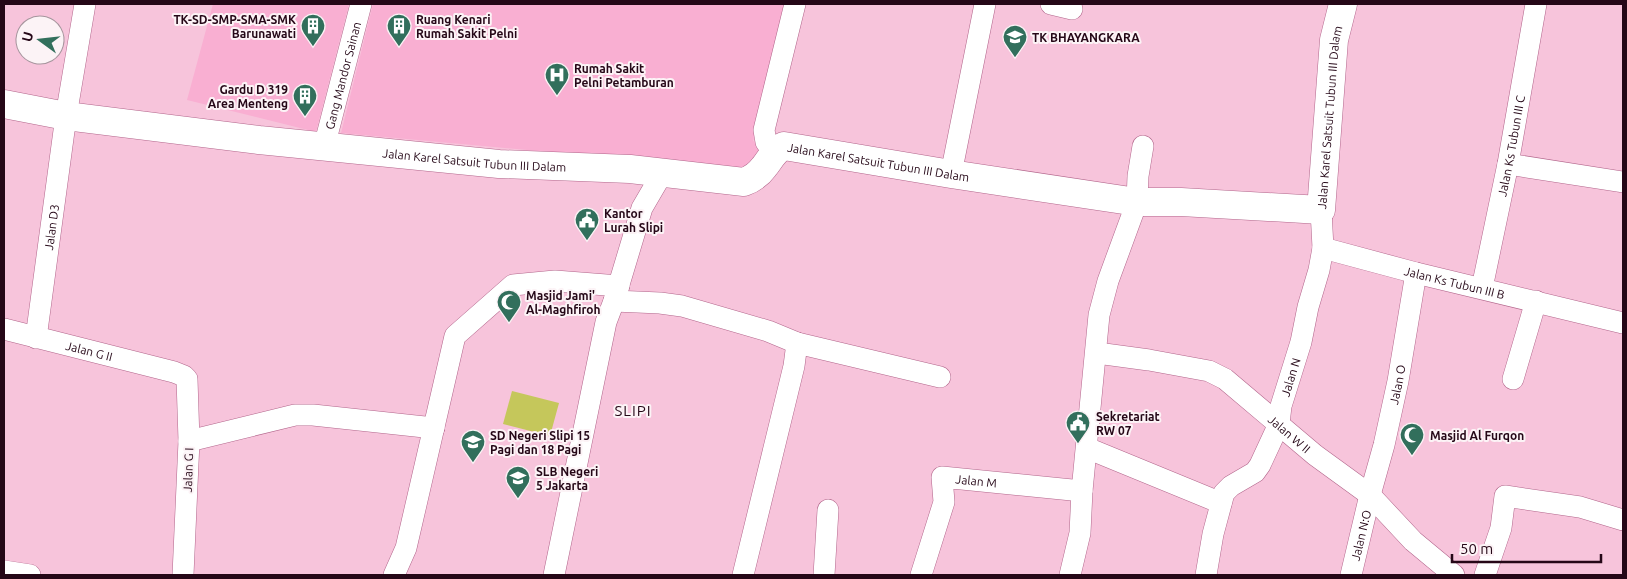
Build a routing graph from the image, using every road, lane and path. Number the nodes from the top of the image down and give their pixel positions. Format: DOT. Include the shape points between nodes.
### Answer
graph roads {
  1 [pos="86,4"];
  2 [pos="360,4"];
  3 [pos="795,4"];
  4 [pos="985,4"];
  5 [pos="1051,4"];
  6 [pos="1343,4"];
  7 [pos="1536,4"];
  8 [pos="1072,9"];
  9 [pos="4,104"];
  10 [pos="66,116"];
  11 [pos="1143,146"];
  12 [pos="324,147"];
  13 [pos="774,153"];
  14 [pos="1508,164"];
  15 [pos="630,169"];
  16 [pos="663,172"];
  17 [pos="950,174"];
  18 [pos="1623,182"];
  19 [pos="1137,202"];
  20 [pos="642,208"];
  21 [pos="1321,210"];
  22 [pos="1323,248"];
  23 [pos="1416,273"];
  24 [pos="1482,288"];
  25 [pos="617,294"];
  26 [pos="1536,301"];
  27 [pos="1623,323"];
  28 [pos="4,329"];
  29 [pos="36,338"];
  30 [pos="797,343"];
  31 [pos="1097,353"];
  32 [pos="174,372"];
  33 [pos="940,377"];
  34 [pos="1513,379"];
  35 [pos="1279,424"];
  36 [pos="434,428"];
  37 [pos="189,441"];
  38 [pos="1087,448"];
  39 [pos="1082,490"];
  40 [pos="1370,495"];
  41 [pos="1221,503"];
  42 [pos="828,510"];
  43 [pos="1623,520"];
  44 [pos="4,571"];
  45 [pos="30,575"];
  46 [pos="183,575"];
  47 [pos="394,575"];
  48 [pos="554,575"];
  49 [pos="743,575"];
  50 [pos="824,575"];
  51 [pos="921,575"];
  52 [pos="1070,575"];
  53 [pos="1206,575"];
  54 [pos="1351,575"];
  55 [pos="1454,575"];
  56 [pos="1485,575"];
  1 -- 10 [label="street, Jalan D3"];
  2 -- 12 [label="street, Gang Mandor Sainan"];
  3 -- 13 [label="street" via="764,130 766,142"];
  4 -- 17 [label="street"];
  5 -- 8 [label="street"];
  6 -- 21 [label="street, Jalan Karel Satsuit Tubun III Dalam" via="1334,40"];
  7 -- 14 [label="street, Jalan Ks Tubun III C"];
  9 -- 10 [label="street, Jalan Karel Satsuit Tubun III Dalam"];
  10 -- 12 [label="street, Jalan Karel Satsuit Tubun III Dalam"];
  10 -- 29 [label="street, Jalan D3"];
  11 -- 19 [label="street"];
  12 -- 15 [label="street, Jalan Karel Satsuit Tubun III Dalam" via="499,164"];
  13 -- 16 [label="street, Jalan Karel Satsuit Tubun III Dalam" via="763,170 744,182"];
  13 -- 17 [label="street, Jalan Karel Satsuit Tubun III Dalam" via="784,146"];
  14 -- 18 [label="street"];
  14 -- 24 [label="street, Jalan Ks Tubun III C"];
  15 -- 16 [label="street, Jalan Karel Satsuit Tubun III Dalam"];
  15 -- 20 [label="street"];
  16 -- 20 [label="street"];
  17 -- 19 [label="street, Jalan Karel Satsuit Tubun III Dalam"];
  19 -- 21 [label="street, Jalan Karel Satsuit Tubun III Dalam"];
  19 -- 31 [label="street" via="1108,281 1099,315"];
  20 -- 25 [label="street"];
  21 -- 22 [label="street"];
  22 -- 23 [label="street, Jalan Ks Tubun III B"];
  22 -- 35 [label="street, Jalan N"];
  23 -- 24 [label="street, Jalan Ks Tubun III B"];
  23 -- 40 [label="street, Jalan O" via="1392,408"];
  24 -- 26 [label="street, Jalan Ks Tubun III B"];
  25 -- 30 [label="street" via="682,306 768,331"];
  25 -- 36 [label="street" via="555,281 513,285 455,336"];
  25 -- 48 [label="street" via="606,322"];
  26 -- 27 [label="street, Jalan Ks Tubun III B"];
  26 -- 34 [label="street"];
  28 -- 29 [label="street, Jalan G II"];
  29 -- 32 [label="street, Jalan G II"];
  30 -- 33 [label="street"];
  30 -- 49 [label="street"];
  31 -- 35 [label="street, Jalan W II" via="1215,374"];
  31 -- 38 [label="street"];
  32 -- 37 [label="street, Jalan G I" via="187,380"];
  35 -- 40 [label="street, Jalan W II"];
  35 -- 41 [label="street, Jalan N" via="1255,472 1231,486"];
  36 -- 37 [label="street" via="295,414"];
  36 -- 47 [label="street" via="406,548"];
  37 -- 46 [label="street, Jalan G I"];
  38 -- 39 [label="street"];
  38 -- 41 [label="street"];
  39 -- 51 [label="street, Jalan M" via="942,477 944,502"];
  39 -- 52 [label="street" via="1080,533"];
  40 -- 54 [label="street, Jalan N:O"];
  40 -- 55 [label="street, Jalan W II" via="1413,541"];
  41 -- 53 [label="street, Jalan N"];
  42 -- 50 [label="street"];
  43 -- 56 [label="street" via="1580,507 1505,496 1501,528"];
  44 -- 45 [label="street"];
}
